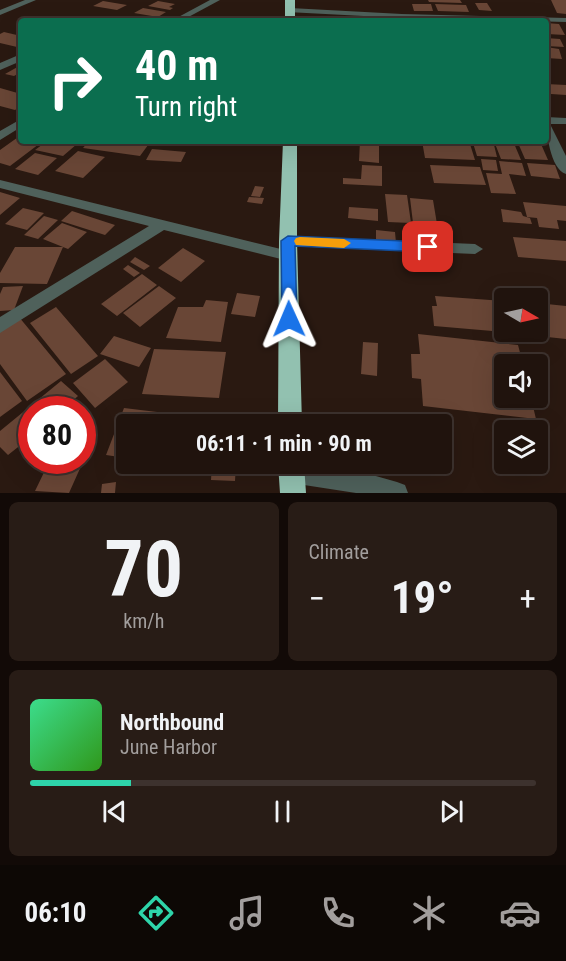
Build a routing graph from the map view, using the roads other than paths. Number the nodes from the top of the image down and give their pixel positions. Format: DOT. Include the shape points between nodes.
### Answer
graph roads {
  1 [pos="32,0"];
  2 [pos="216,0"];
  3 [pos="290,5"];
  4 [pos="0,13"];
  5 [pos="181,18"];
  6 [pos="484,18"];
  7 [pos="549,20"];
  8 [pos="566,20"];
  9 [pos="18,58"];
  10 [pos="0,67"];
  11 [pos="549,120"];
  12 [pos="566,121"];
  13 [pos="18,124"];
  14 [pos="549,133"];
  15 [pos="0,136"];
  16 [pos="290,144"];
  17 [pos="566,170"];
  18 [pos="0,184"];
  19 [pos="163,224"];
  20 [pos="288,248"];
  21 [pos="475,249"];
  22 [pos="0,326"];
  23 [pos="290,414"];
  24 [pos="291,476"];
  25 [pos="392,492"];
  1 -- 4 [label="street"];
  2 -- 5 [label="street"];
  3 -- 6 [label="street" via="402,16"];
  7 -- 8 [label="street"];
  9 -- 10 [label="street"];
  11 -- 12 [label="street"];
  13 -- 15 [label="street"];
  14 -- 17 [label="street"];
  16 -- 20 [label="highway"];
  18 -- 19 [label="street"];
  19 -- 20 [label="street"];
  19 -- 22 [label="street"];
  20 -- 21 [label="street"];
  20 -- 23 [label="highway"];
  24 -- 25 [label="street" via="345,479"];
}
